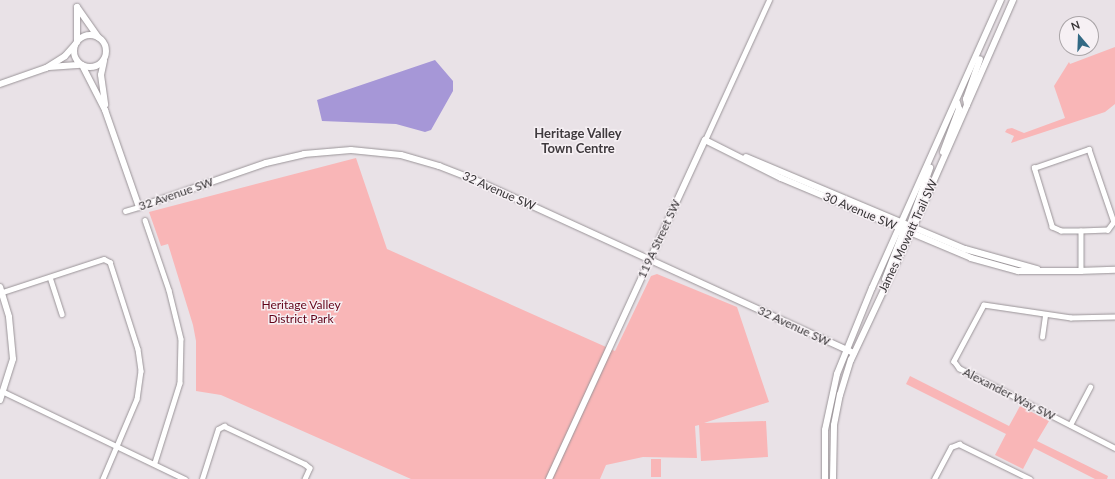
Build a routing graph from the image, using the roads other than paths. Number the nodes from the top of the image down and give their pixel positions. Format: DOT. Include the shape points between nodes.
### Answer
graph roads {
  1 [pos="75,0"];
  2 [pos="768,0"];
  3 [pos="1001,0"];
  4 [pos="1013,0"];
  5 [pos="77,7"];
  6 [pos="988,33"];
  7 [pos="98,37"];
  8 [pos="76,44"];
  9 [pos="104,60"];
  10 [pos="81,65"];
  11 [pos="46,68"];
  12 [pos="0,84"];
  13 [pos="957,102"];
  14 [pos="967,107"];
  15 [pos="105,110"];
  16 [pos="705,140"];
  17 [pos="934,180"];
  18 [pos="139,207"];
  19 [pos="125,211"];
  20 [pos="145,220"];
  21 [pos="906,227"];
  22 [pos="1081,231"];
  23 [pos="649,260"];
  24 [pos="1115,270"];
  25 [pos="1081,271"];
  26 [pos="50,277"];
  27 [pos="1,291"];
  28 [pos="62,314"];
  29 [pos="1045,315"];
  30 [pos="1115,317"];
  31 [pos="1042,337"];
  32 [pos="846,350"];
  33 [pos="854,353"];
  34 [pos="1090,387"];
  35 [pos="4,392"];
  36 [pos="0,400"];
  37 [pos="1070,425"];
  38 [pos="117,448"];
  39 [pos="1115,448"];
  40 [pos="156,463"];
  41 [pos="103,479"];
  42 [pos="185,479"];
  43 [pos="202,479"];
  44 [pos="305,479"];
  45 [pos="549,479"];
  46 [pos="825,479"];
  47 [pos="833,479"];
  48 [pos="934,479"];
  49 [pos="1030,479"];
  1 -- 5 [label="main road"];
  2 -- 16 [label="street, 119A Street SW"];
  3 -- 6 [label="main road, James Mowatt Trail SW"];
  4 -- 14 [label="main road, James Mowatt Trail SW"];
  5 -- 7 [label="main road"];
  5 -- 8 [label="main road"];
  6 -- 13 [label="main road, James Mowatt Trail SW"];
  6 -- 14 [label="main road" via="966,99"];
  7 -- 8 [label="main road" via="86,36"];
  7 -- 9 [label="main road" via="106,47"];
  8 -- 10 [label="main road" via="74,54"];
  8 -- 11 [label="main road" via="65,56"];
  9 -- 10 [label="main road" via="97,66"];
  9 -- 15 [label="main road" via="101,75"];
  10 -- 11 [label="main road"];
  10 -- 15 [label="main road"];
  11 -- 12 [label="main road"];
  13 -- 17 [label="main road" via="959,109"];
  13 -- 21 [label="main road, James Mowatt Trail SW" via="933,154"];
  14 -- 17 [label="main road, James Mowatt Trail SW"];
  15 -- 18 [label="main road"];
  16 -- 21 [label="main road, 30 Avenue SW" via="757,160"];
  16 -- 23 [label="main road, 119A Street SW"];
  17 -- 21 [label="main road, James Mowatt Trail SW"];
  18 -- 19 [label="street, 32 Avenue SW"];
  18 -- 23 [label="main road, 32 Avenue SW" via="296,156 334,151 373,151 415,158 455,172"];
  20 -- 40 [label="street" via="169,290 181,339 180,383"];
  21 -- 25 [label="main road, 30 Avenue SW" via="1003,261 1037,269"];
  21 -- 32 [label="main road, James Mowatt Trail SW"];
  21 -- 33 [label="main road, James Mowatt Trail SW" via="882,293"];
  22 -- 22 [label="street" via="1061,231 1052,227 1034,168 1089,149 1114,222 1108,230"];
  22 -- 25 [label="street"];
  23 -- 32 [label="main road, 32 Avenue SW"];
  23 -- 45 [label="main road, 119A Street SW"];
  24 -- 25 [label="main road, 30 Avenue SW"];
  26 -- 27 [label="street"];
  26 -- 28 [label="street"];
  26 -- 38 [label="street" via="104,259 110,262 138,350 140,371 137,399"];
  27 -- 35 [label="main road" via="9,317 13,359"];
  29 -- 30 [label="street, Alexander Way SW"];
  29 -- 31 [label="street"];
  29 -- 37 [label="street, Alexander Way SW" via="984,305 955,356 954,363 959,368"];
  32 -- 33 [label="main road, 32 Avenue SW"];
  32 -- 46 [label="main road, James Mowatt Trail SW" via="827,415 824,443"];
  33 -- 47 [label="main road, James Mowatt Trail SW" via="844,380 835,419"];
  34 -- 37 [label="street"];
  35 -- 36 [label="main road"];
  35 -- 38 [label="street"];
  37 -- 39 [label="street, Alexander Way SW"];
  38 -- 40 [label="street"];
  38 -- 41 [label="street"];
  40 -- 42 [label="street"];
  43 -- 44 [label="street" via="218,429 224,426 305,464 310,468"];
  48 -- 49 [label="street" via="951,447 959,444"];
}
